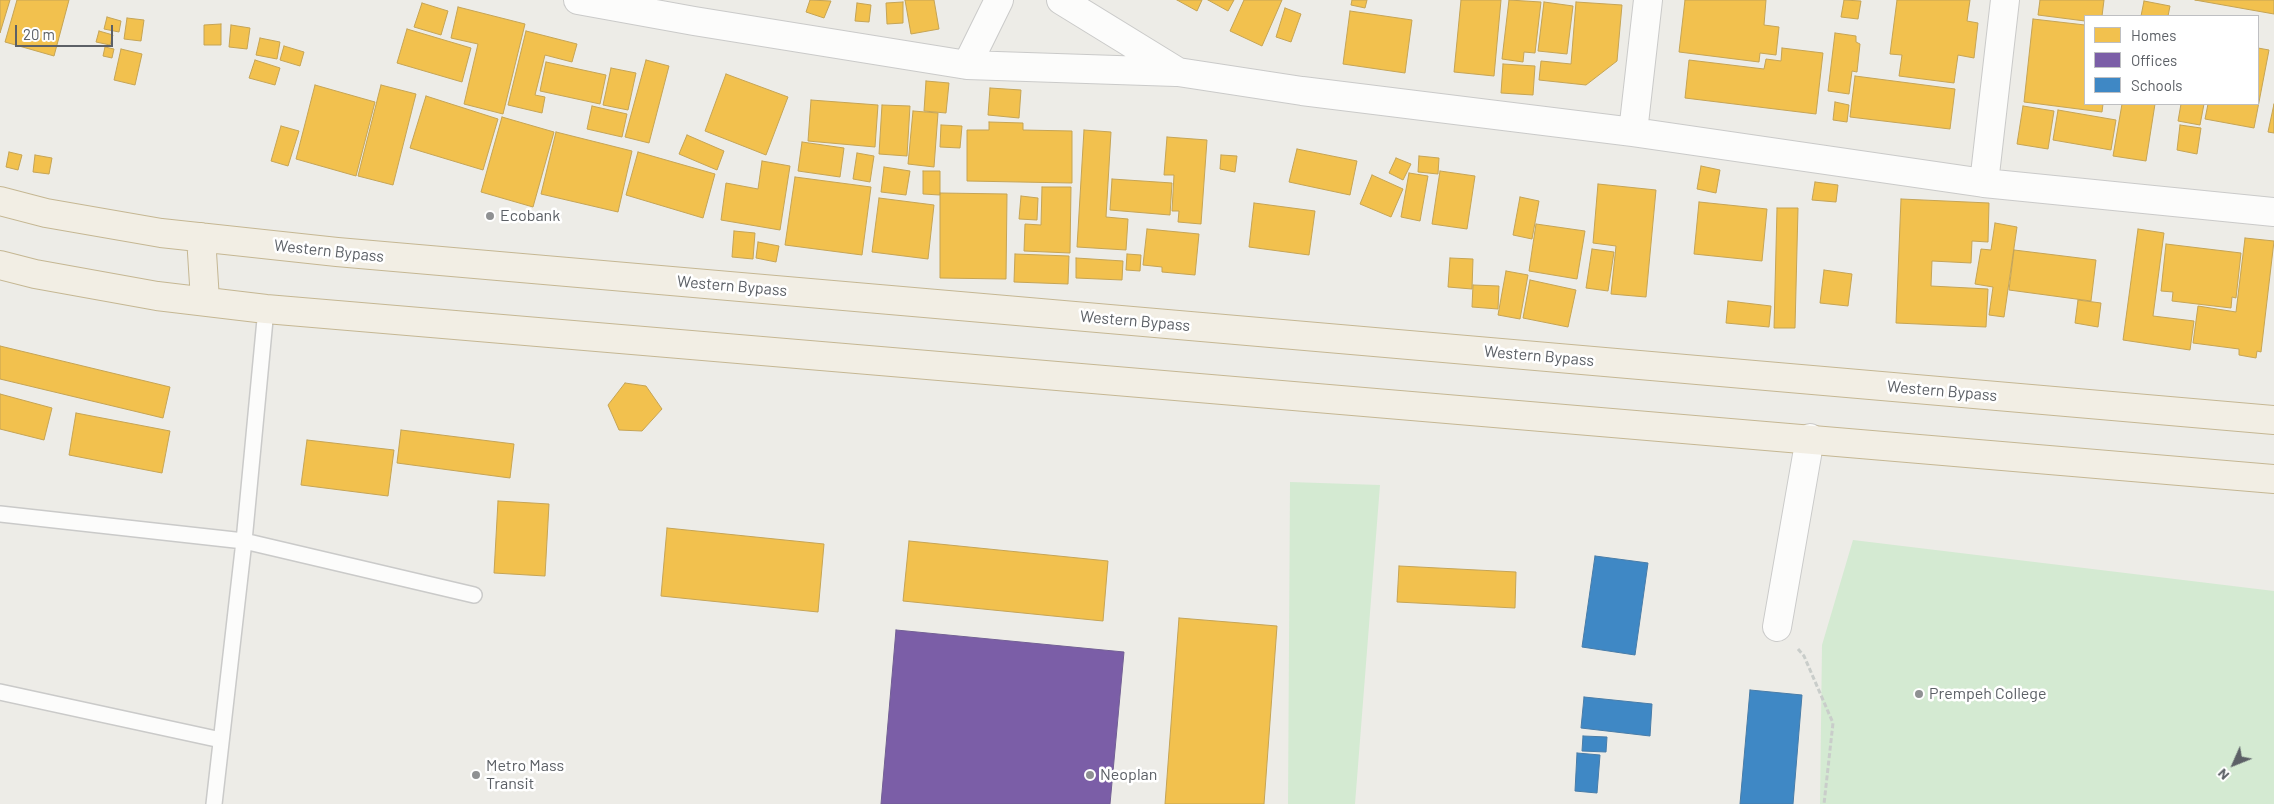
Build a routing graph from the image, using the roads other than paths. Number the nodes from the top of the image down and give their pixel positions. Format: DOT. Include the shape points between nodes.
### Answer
graph roads {
  1 [pos="578,0"];
  2 [pos="999,0"];
  3 [pos="1061,0"];
  4 [pos="1648,0"];
  5 [pos="2005,0"];
  6 [pos="967,65"];
  7 [pos="1178,72"];
  8 [pos="1633,132"];
  9 [pos="1984,183"];
  10 [pos="0,201"];
  11 [pos="2274,212"];
  12 [pos="201,237"];
  13 [pos="0,264"];
  14 [pos="205,300"];
  15 [pos="266,309"];
  16 [pos="2274,420"];
  17 [pos="1810,438"];
  18 [pos="2274,479"];
  19 [pos="0,514"];
  20 [pos="244,541"];
  21 [pos="474,595"];
  22 [pos="1777,627"];
  23 [pos="0,692"];
  24 [pos="221,740"];
  25 [pos="214,804"];
  1 -- 6 [label="street"];
  2 -- 6 [label="street"];
  3 -- 7 [label="street"];
  4 -- 8 [label="street"];
  5 -- 9 [label="street"];
  6 -- 7 [label="street"];
  7 -- 8 [label="street" via="1302,91"];
  8 -- 9 [label="street"];
  9 -- 11 [label="street"];
  10 -- 12 [label="highway, Western Bypass" via="46,213"];
  12 -- 14 [label="highway"];
  12 -- 16 [label="highway, Western Bypass" via="347,253"];
  13 -- 14 [label="highway" via="35,274 158,296"];
  14 -- 15 [label="highway"];
  15 -- 17 [label="highway"];
  15 -- 20 [label="lane"];
  17 -- 18 [label="highway"];
  17 -- 22 [label="street"];
  19 -- 20 [label="lane"];
  20 -- 21 [label="lane"];
  20 -- 24 [label="lane"];
  23 -- 24 [label="lane"];
  24 -- 25 [label="lane"];
}
